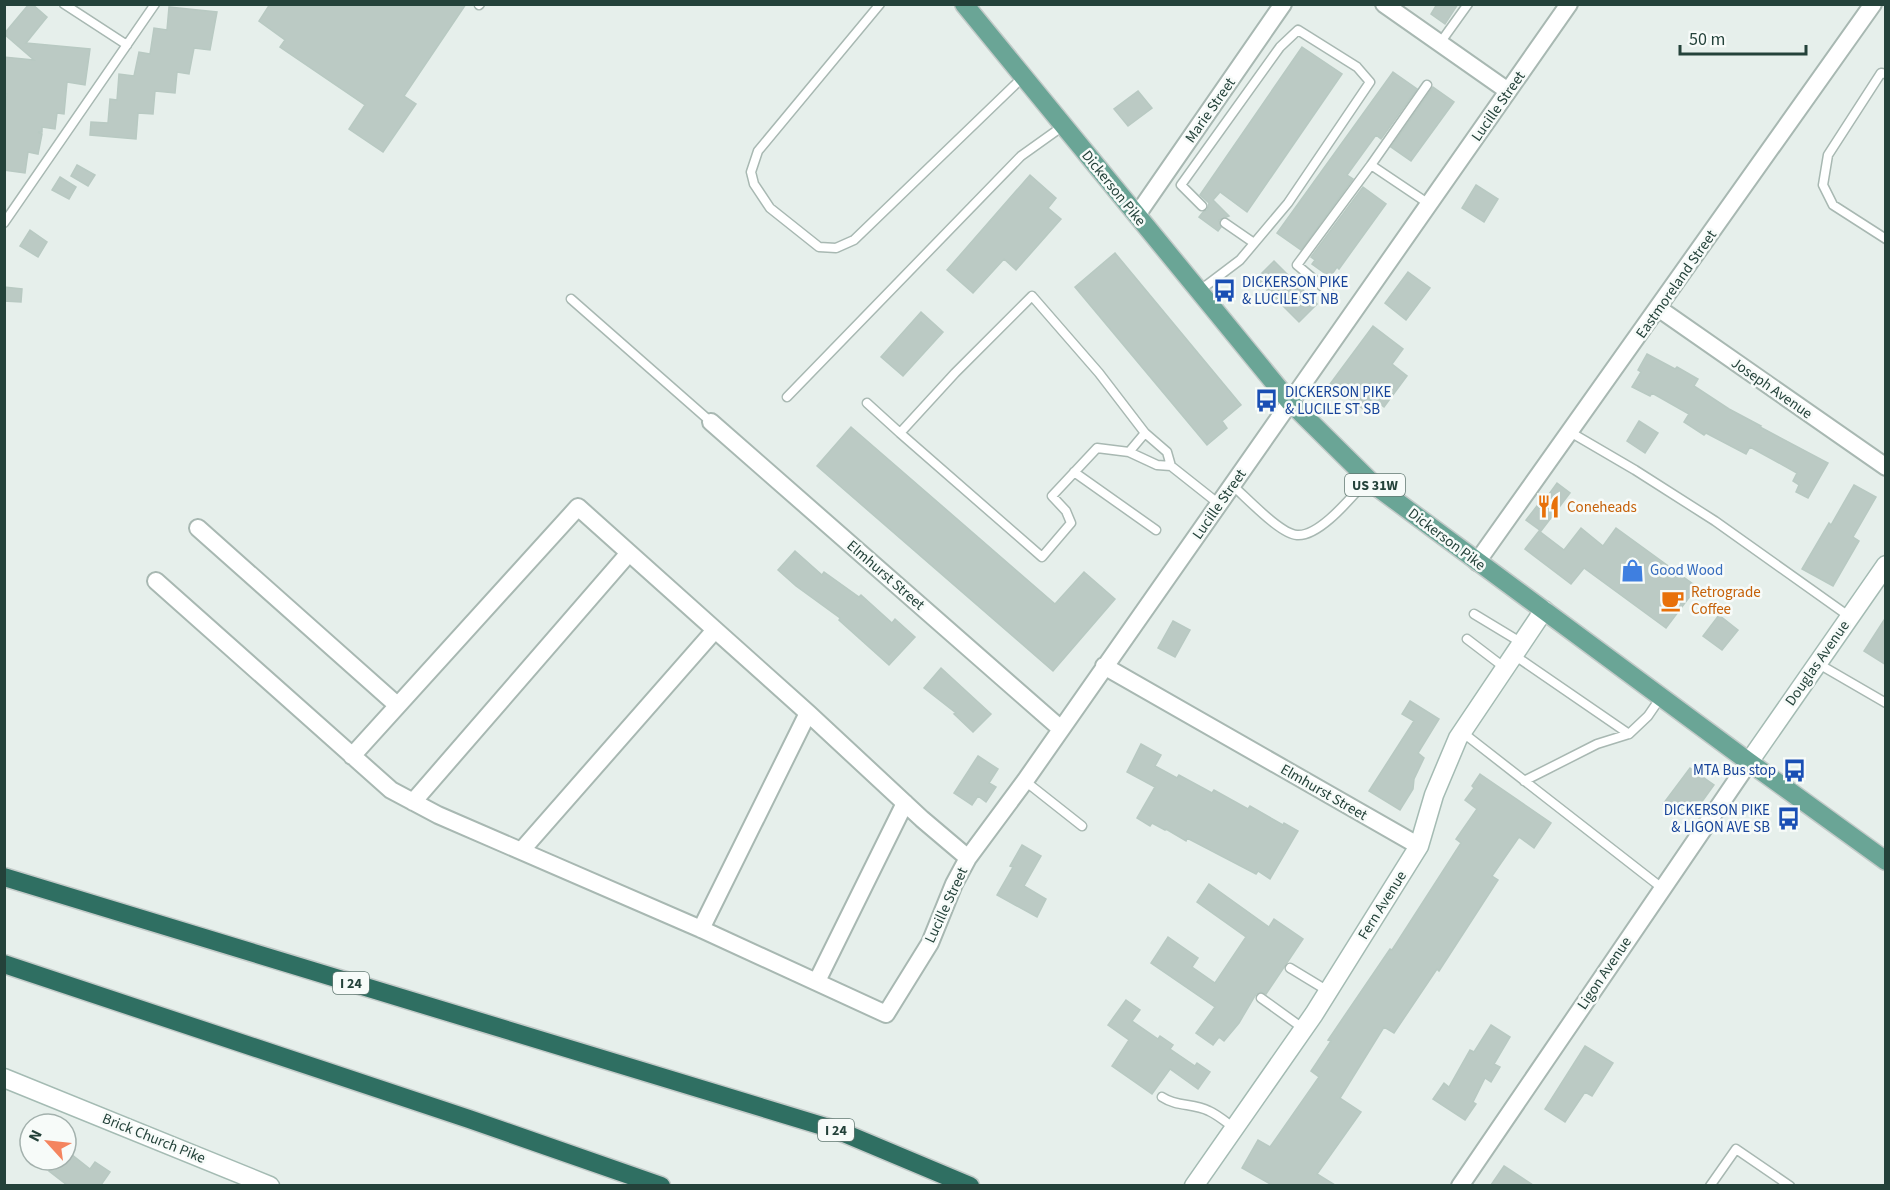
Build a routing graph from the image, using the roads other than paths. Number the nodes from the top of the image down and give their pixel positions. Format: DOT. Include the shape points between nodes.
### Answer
graph roads {
  1 [pos="64,4"];
  2 [pos="155,4"];
  3 [pos="880,4"];
  4 [pos="964,4"];
  5 [pos="1283,4"];
  6 [pos="1384,4"];
  7 [pos="1468,4"];
  8 [pos="1569,4"];
  9 [pos="1873,4"];
  10 [pos="1440,44"];
  11 [pos="127,45"];
  12 [pos="1884,71"];
  13 [pos="1023,77"];
  14 [pos="1427,85"];
  15 [pos="1508,91"];
  16 [pos="1063,126"];
  17 [pos="1371,165"];
  18 [pos="1429,204"];
  19 [pos="1202,206"];
  20 [pos="1137,215"];
  21 [pos="5,222"];
  22 [pos="1225,223"];
  23 [pos="1886,239"];
  24 [pos="1254,243"];
  25 [pos="1199,291"];
  26 [pos="1329,292"];
  27 [pos="571,299"];
  28 [pos="1658,308"];
  29 [pos="787,397"];
  30 [pos="1290,402"];
  31 [pos="867,403"];
  32 [pos="711,422"];
  33 [pos="1570,432"];
  34 [pos="900,433"];
  35 [pos="1145,433"];
  36 [pos="1129,452"];
  37 [pos="1171,466"];
  38 [pos="1886,467"];
  39 [pos="1074,472"];
  40 [pos="1368,479"];
  41 [pos="1232,485"];
  42 [pos="1219,504"];
  43 [pos="198,528"];
  44 [pos="1156,530"];
  45 [pos="630,554"];
  46 [pos="1477,562"];
  47 [pos="1886,565"];
  48 [pos="156,581"];
  49 [pos="1544,610"];
  50 [pos="1474,614"];
  51 [pos="1850,617"];
  52 [pos="715,630"];
  53 [pos="1467,639"];
  54 [pos="1514,655"];
  55 [pos="1817,663"];
  56 [pos="1104,666"];
  57 [pos="1661,697"];
  58 [pos="1886,703"];
  59 [pos="398,705"];
  60 [pos="808,713"];
  61 [pos="1061,729"];
  62 [pos="1462,732"];
  63 [pos="1629,734"];
  64 [pos="352,756"];
  65 [pos="1749,762"];
  66 [pos="1024,781"];
  67 [pos="1524,781"];
  68 [pos="413,802"];
  69 [pos="905,803"];
  70 [pos="1082,826"];
  71 [pos="1419,846"];
  72 [pos="521,851"];
  73 [pos="968,858"];
  74 [pos="1886,861"];
  75 [pos="4,877"];
  76 [pos="1662,888"];
  77 [pos="701,930"];
  78 [pos="4,964"];
  79 [pos="1290,968"];
  80 [pos="817,981"];
  81 [pos="1328,992"];
  82 [pos="1261,998"];
  83 [pos="1304,1029"];
  84 [pos="4,1078"];
  85 [pos="1162,1097"];
  86 [pos="1234,1128"];
  87 [pos="270,1185"];
  88 [pos="661,1185"];
  89 [pos="970,1185"];
  90 [pos="1195,1185"];
  91 [pos="1460,1185"];
  92 [pos="1710,1185"];
  93 [pos="1790,1185"];
  1 -- 11 [label="lane"];
  2 -- 11 [label="lane"];
  3 -- 13 [label="lane" via="758,151 750,172 770,208 819,247 836,248 854,240"];
  4 -- 13 [label="main road, Dickerson Pike / US 31W"];
  5 -- 20 [label="street, Marie Street"];
  6 -- 10 [label="street"];
  7 -- 10 [label="lane"];
  8 -- 15 [label="street, Lucille Street"];
  9 -- 28 [label="street, Eastmoreland Street"];
  10 -- 15 [label="street"];
  11 -- 21 [label="lane"];
  12 -- 23 [label="lane" via="1828,155 1823,185 1833,205"];
  13 -- 16 [label="main road, Dickerson Pike / US 31W"];
  14 -- 17 [label="lane"];
  15 -- 18 [label="street, Lucille Street"];
  16 -- 20 [label="main road, Dickerson Pike / US 31W"];
  16 -- 29 [label="lane" via="1021,156"];
  17 -- 18 [label="lane"];
  17 -- 26 [label="lane" via="1297,265"];
  18 -- 30 [label="street, Lucille Street"];
  19 -- 24 [label="lane" via="1181,185 1280,47 1298,30 1357,67 1371,82 1288,203"];
  20 -- 25 [label="main road, Dickerson Pike / US 31W"];
  22 -- 24 [label="lane"];
  24 -- 25 [label="lane"];
  25 -- 30 [label="main road, Dickerson Pike / US 31W"];
  27 -- 32 [label="lane"];
  28 -- 33 [label="street, Eastmoreland Street"];
  28 -- 38 [label="street, Joseph Avenue"];
  30 -- 40 [label="main road, Dickerson Pike / US 31W"];
  30 -- 41 [label="street, Lucille Street"];
  31 -- 34 [label="lane"];
  32 -- 61 [label="street, Elmhurst Street"];
  33 -- 46 [label="street, Eastmoreland Street"];
  33 -- 51 [label="lane" via="1715,521"];
  34 -- 35 [label="lane" via="1032,296"];
  34 -- 39 [label="lane" via="1042,557 1071,524 1066,511 1052,496"];
  35 -- 36 [label="lane"];
  35 -- 37 [label="lane" via="1167,452"];
  36 -- 37 [label="lane" via="1157,465"];
  36 -- 39 [label="lane" via="1097,448"];
  37 -- 42 [label="lane"];
  39 -- 44 [label="lane"];
  40 -- 41 [label="lane" via="1321,527 1303,535 1295,535 1276,524"];
  40 -- 46 [label="main road, Dickerson Pike / US 31W"];
  41 -- 42 [label="street, Lucille Street"];
  42 -- 56 [label="street, Lucille Street"];
  43 -- 59 [label="street"];
  45 -- 52 [label="street"];
  45 -- 59 [label="street" via="578,507"];
  45 -- 68 [label="street"];
  46 -- 49 [label="main road, Dickerson Pike / US 31W"];
  47 -- 51 [label="street, Douglas Avenue"];
  48 -- 64 [label="street"];
  49 -- 54 [label="street, Fern Avenue"];
  49 -- 57 [label="main road, Dickerson Pike / US 31W"];
  50 -- 54 [label="lane"];
  51 -- 55 [label="street, Douglas Avenue"];
  52 -- 60 [label="street"];
  52 -- 72 [label="street"];
  53 -- 54 [label="lane"];
  54 -- 62 [label="street, Fern Avenue"];
  54 -- 63 [label="lane"];
  55 -- 58 [label="lane"];
  55 -- 65 [label="street, Douglas Avenue"];
  56 -- 61 [label="street, Lucille Street"];
  56 -- 71 [label="street, Elmhurst Street"];
  57 -- 63 [label="lane"];
  57 -- 65 [label="main road, Dickerson Pike / US 31W"];
  59 -- 64 [label="street"];
  60 -- 69 [label="street"];
  60 -- 77 [label="street"];
  61 -- 66 [label="street, Lucille Street"];
  62 -- 67 [label="lane"];
  62 -- 71 [label="street, Fern Avenue" via="1434,795"];
  63 -- 67 [label="lane" via="1597,744"];
  64 -- 68 [label="street" via="391,790"];
  65 -- 74 [label="main road, Dickerson Pike / US 31W"];
  65 -- 76 [label="street, Ligon Avenue"];
  66 -- 70 [label="lane"];
  66 -- 73 [label="street, Lucille Street"];
  67 -- 76 [label="lane"];
  68 -- 72 [label="street"];
  69 -- 73 [label="street"];
  69 -- 80 [label="street"];
  71 -- 81 [label="street, Fern Avenue"];
  72 -- 77 [label="street"];
  73 -- 80 [label="street, Lucille Street" via="930,943 886,1014"];
  75 -- 89 [label="highway, I 24" via="839,1131"];
  76 -- 91 [label="street, Ligon Avenue"];
  77 -- 80 [label="street"];
  78 -- 88 [label="highway"];
  79 -- 81 [label="lane"];
  81 -- 83 [label="street, Fern Avenue"];
  82 -- 83 [label="lane"];
  83 -- 86 [label="street, Fern Avenue"];
  84 -- 87 [label="street, Brick Church Pike"];
  85 -- 86 [label="lane" via="1209,1111"];
  86 -- 90 [label="street, Fern Avenue"];
  92 -- 93 [label="lane" via="1737,1149"];
}
